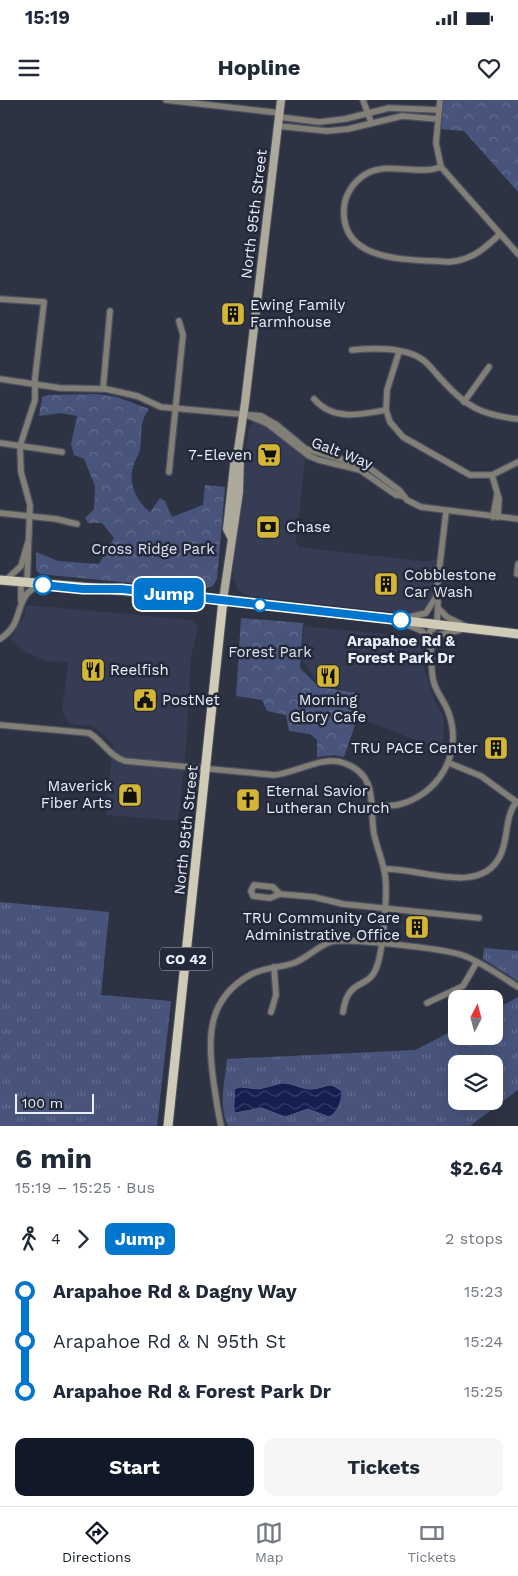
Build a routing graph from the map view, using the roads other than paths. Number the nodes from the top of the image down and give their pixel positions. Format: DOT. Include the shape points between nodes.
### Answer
graph roads {
  1 [pos="166,100"];
  2 [pos="281,100"];
  3 [pos="363,100"];
  4 [pos="440,100"];
  5 [pos="439,110"];
  6 [pos="367,113"];
  7 [pos="279,115"];
  8 [pos="438,119"];
  9 [pos="372,122"];
  10 [pos="278,126"];
  11 [pos="441,168"];
  12 [pos="499,234"];
  13 [pos="518,254"];
  14 [pos="0,299"];
  15 [pos="110,311"];
  16 [pos="179,321"];
  17 [pos="352,350"];
  18 [pos="399,352"];
  19 [pos="489,367"];
  20 [pos="0,379"];
  21 [pos="35,385"];
  22 [pos="103,388"];
  23 [pos="314,399"];
  24 [pos="464,402"];
  25 [pos="176,408"];
  26 [pos="386,410"];
  27 [pos="246,415"];
  28 [pos="518,420"];
  29 [pos="0,444"];
  30 [pos="20,446"];
  31 [pos="62,452"];
  32 [pos="518,462"];
  33 [pos="169,472"];
  34 [pos="492,475"];
  35 [pos="446,512"];
  36 [pos="0,513"];
  37 [pos="30,516"];
  38 [pos="496,517"];
  39 [pos="518,519"];
  40 [pos="76,524"];
  41 [pos="28,542"];
  42 [pos="518,564"];
  43 [pos="517,574"];
  44 [pos="2,581"];
  45 [pos="24,583"];
  46 [pos="38,585"];
  47 [pos="436,597"];
  48 [pos="223,600"];
  49 [pos="21,608"];
  50 [pos="437,608"];
  51 [pos="393,619"];
  52 [pos="437,626"];
  53 [pos="471,629"];
  54 [pos="518,634"];
  55 [pos="0,639"];
  56 [pos="428,640"];
  57 [pos="431,649"];
  58 [pos="0,725"];
  59 [pos="449,763"];
  60 [pos="206,769"];
  61 [pos="517,802"];
  62 [pos="374,806"];
  63 [pos="384,869"];
  64 [pos="280,894"];
  65 [pos="384,908"];
  66 [pos="479,918"];
  67 [pos="380,944"];
  68 [pos="477,962"];
  69 [pos="274,967"];
  70 [pos="518,987"];
  71 [pos="427,1003"];
  72 [pos="271,1012"];
  73 [pos="343,1012"];
  74 [pos="168,1126"];
  75 [pos="221,1126"];
  1 -- 7 [label="street"];
  2 -- 7 [label="main road, North 95th Street"];
  3 -- 6 [label="street"];
  4 -- 5 [label="street"];
  5 -- 6 [label="street" via="402,107"];
  5 -- 8 [label="street"];
  6 -- 7 [label="street" via="319,122"];
  6 -- 9 [label="street"];
  7 -- 10 [label="main road, North 95th Street"];
  8 -- 9 [label="street" via="402,116"];
  8 -- 11 [label="street" via="436,143"];
  9 -- 10 [label="street" via="327,131"];
  10 -- 27 [label="main road, North 95th Street"];
  11 -- 12 [label="street"];
  11 -- 12 [label="street" via="424,172 383,169 361,178 352,187 344,207 344,218 352,238 368,252 377,255 449,262 469,259"];
  12 -- 13 [label="street"];
  14 -- 21 [label="street" via="44,302"];
  15 -- 22 [label="street"];
  16 -- 25 [label="street" via="184,335"];
  17 -- 18 [label="street" via="369,348"];
  18 -- 24 [label="street" via="420,358"];
  18 -- 26 [label="street" via="387,390"];
  19 -- 24 [label="street"];
  20 -- 21 [label="street, Galt Way"];
  21 -- 22 [label="street, Galt Way"];
  21 -- 30 [label="street" via="32,412"];
  22 -- 25 [label="street, Galt Way" via="137,396 157,406"];
  23 -- 26 [label="street" via="326,411 343,415"];
  24 -- 28 [label="street" via="482,413"];
  25 -- 27 [label="street, Galt Way"];
  25 -- 33 [label="street"];
  26 -- 34 [label="street" via="390,422 403,437 464,472"];
  27 -- 35 [label="street, Galt Way" via="268,424 310,456 360,470 396,495 421,507"];
  27 -- 48 [label="main road, North 95th Street" via="238,450 239,492"];
  29 -- 30 [label="street"];
  30 -- 31 [label="street"];
  30 -- 37 [label="street" via="21,472"];
  32 -- 34 [label="street"];
  34 -- 38 [label="street" via="497,495"];
  35 -- 38 [label="street, Galt Way"];
  35 -- 47 [label="street"];
  36 -- 37 [label="street"];
  37 -- 40 [label="street"];
  37 -- 41 [label="street"];
  38 -- 39 [label="street, Galt Way"];
  41 -- 44 [label="street" via="21,566"];
  41 -- 45 [label="street" via="30,552"];
  42 -- 43 [label="street"];
  44 -- 45 [label="main road"];
  45 -- 46 [label="main road"];
  45 -- 49 [label="street"];
  46 -- 48 [label="main road"];
  46 -- 49 [label="street" via="26,594"];
  47 -- 50 [label="street"];
  47 -- 51 [label="street" via="426,613"];
  48 -- 51 [label="main road"];
  48 -- 60 [label="main road, North 95th Street / CO 42"];
  49 -- 55 [label="street" via="13,627"];
  50 -- 52 [label="street"];
  50 -- 53 [label="street" via="447,618"];
  51 -- 52 [label="main road"];
  51 -- 56 [label="street" via="422,631"];
  52 -- 53 [label="main road"];
  52 -- 56 [label="street" via="430,631"];
  53 -- 54 [label="main road"];
  53 -- 57 [label="street" via="440,635"];
  56 -- 57 [label="street"];
  57 -- 59 [label="street" via="434,685 451,720"];
  58 -- 60 [label="street" via="89,733 118,758"];
  59 -- 61 [label="street" via="481,776"];
  59 -- 62 [label="street" via="433,785 421,794 396,805"];
  60 -- 62 [label="street" via="274,775 338,761 361,774 372,793"];
  60 -- 74 [label="main road, North 95th Street / CO 42"];
  61 -- 63 [label="street" via="508,816 501,854 481,874 469,879"];
  62 -- 63 [label="street" via="374,835"];
  63 -- 65 [label="street"];
  64 -- 65 [label="street"];
  65 -- 66 [label="street"];
  65 -- 67 [label="street"];
  67 -- 68 [label="street" via="446,952"];
  67 -- 69 [label="street" via="340,940 303,959"];
  67 -- 73 [label="street" via="374,973 346,995"];
  68 -- 70 [label="street"];
  68 -- 71 [label="street" via="463,986"];
  69 -- 72 [label="street" via="276,995"];
  69 -- 75 [label="street" via="251,974 228,992 213,1019 210,1056"];
}
